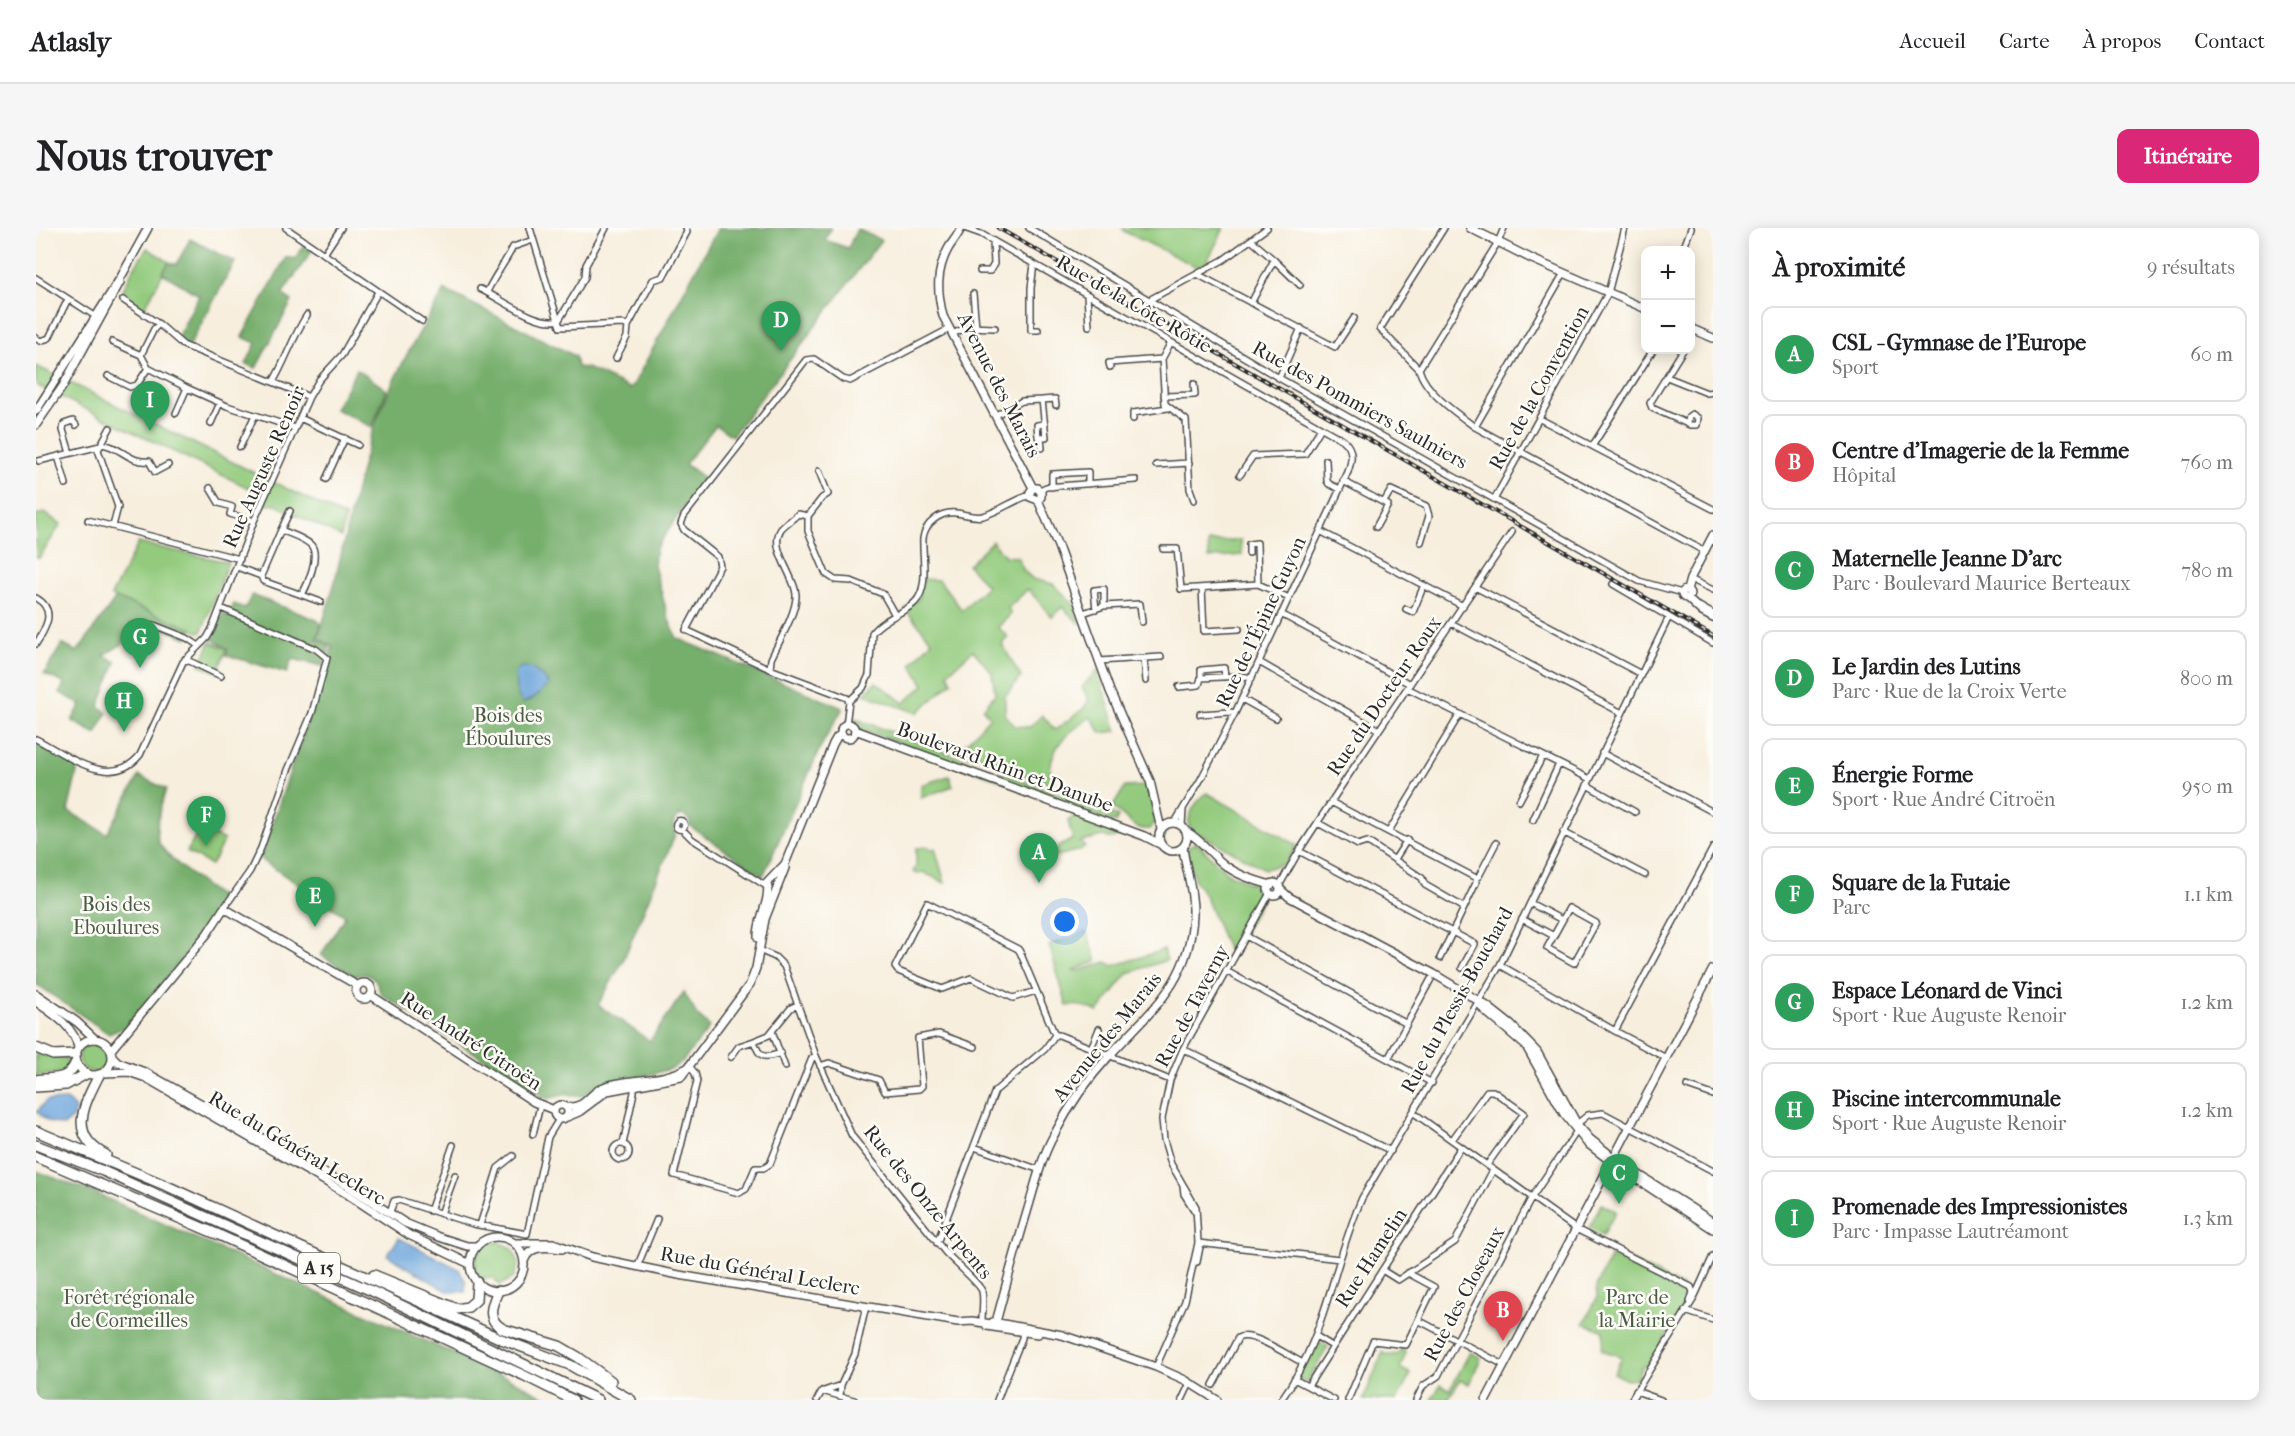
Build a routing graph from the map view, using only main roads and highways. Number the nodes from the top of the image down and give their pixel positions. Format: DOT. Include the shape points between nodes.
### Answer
graph roads {
  1 [pos="148,228"];
  2 [pos="962,228"];
  3 [pos="1470,228"];
  4 [pos="1641,307"];
  5 [pos="98,316"];
  6 [pos="1695,332"];
  7 [pos="1713,338"];
  8 [pos="36,411"];
  9 [pos="36,424"];
  10 [pos="1713,536"];
  11 [pos="1713,618"];
  12 [pos="855,730"];
  13 [pos="842,734"];
  14 [pos="1156,804"];
  15 [pos="1178,825"];
  16 [pos="1160,831"];
  17 [pos="1144,836"];
  18 [pos="1201,842"];
  19 [pos="1160,844"];
  20 [pos="1184,845"];
  21 [pos="1173,851"];
  22 [pos="1186,864"];
  23 [pos="1713,969"];
  24 [pos="358,987"];
  25 [pos="36,994"];
  26 [pos="372,996"];
  27 [pos="36,1002"];
  28 [pos="129,1029"];
  29 [pos="98,1040"];
  30 [pos="36,1048"];
  31 [pos="112,1054"];
  32 [pos="77,1055"];
  33 [pos="86,1074"];
  34 [pos="102,1074"];
  35 [pos="36,1080"];
  36 [pos="36,1087"];
  37 [pos="598,1093"];
  38 [pos="566,1107"];
  39 [pos="554,1110"];
  40 [pos="563,1118"];
  41 [pos="39,1132"];
  42 [pos="36,1145"];
  43 [pos="36,1158"];
  44 [pos="1612,1159"];
  45 [pos="167,1186"];
  46 [pos="1713,1222"];
  47 [pos="1713,1229"];
  48 [pos="514,1243"];
  49 [pos="477,1246"];
  50 [pos="574,1250"];
  51 [pos="315,1253"];
  52 [pos="524,1261"];
  53 [pos="470,1264"];
  54 [pos="477,1282"];
  55 [pos="498,1291"];
  56 [pos="942,1318"];
  57 [pos="982,1321"];
  58 [pos="996,1322"];
  59 [pos="968,1323"];
  60 [pos="1002,1329"];
  61 [pos="1023,1329"];
  62 [pos="573,1400"];
  63 [pos="598,1400"];
  64 [pos="631,1400"];
  65 [pos="638,1400"];
  66 [pos="1217,1400"];
  67 [pos="1486,1400"];
  1 -- 5 [label="main road"];
  2 -- 14 [label="main road, Avenue des Marais" via="944,259 939,280 940,302 951,331 1034,491 1042,495 1038,500"];
  3 -- 4 [label="main road"];
  5 -- 8 [label="main road"];
  5 -- 9 [label="main road" via="87,345"];
  6 -- 7 [label="main road"];
  10 -- 11 [label="main road" via="1685,594 1701,612"];
  12 -- 13 [label="main road" via="851,737"];
  12 -- 13 [label="main road" via="846,724"];
  12 -- 17 [label="main road, Boulevard Rhin et Danube"];
  13 -- 37 [label="main road" via="833,744 785,864 773,883 750,984 681,1077"];
  14 -- 15 [label="main road"];
  14 -- 16 [label="main road"];
  15 -- 16 [label="main road"];
  15 -- 18 [label="main road"];
  15 -- 20 [label="main road"];
  16 -- 17 [label="main road"];
  16 -- 19 [label="main road"];
  17 -- 19 [label="main road, Boulevard Rhin et Danube"];
  18 -- 20 [label="main road"];
  18 -- 44 [label="main road" via="1227,867 1434,974 1487,1006 1537,1052 1577,1128"];
  19 -- 21 [label="main road"];
  20 -- 21 [label="main road"];
  20 -- 22 [label="main road, Avenue des Marais"];
  21 -- 22 [label="main road"];
  22 -- 58 [label="main road, Avenue des Marais" via="1193,916 1182,965 1165,997 1070,1106 1048,1147"];
  23 -- 44 [label="main road"];
  24 -- 26 [label="main road" via="363,983 370,985"];
  24 -- 26 [label="main road" via="356,994 360,998"];
  24 -- 28 [label="main road" via="224,908"];
  25 -- 29 [label="main road"];
  26 -- 39 [label="main road, Rue André Citroën" via="540,1106"];
  27 -- 32 [label="main road" via="65,1025 75,1039"];
  28 -- 29 [label="main road" via="115,1038"];
  28 -- 31 [label="main road"];
  29 -- 31 [label="main road"];
  29 -- 32 [label="main road" via="85,1041"];
  30 -- 32 [label="highway" via="53,1055"];
  31 -- 34 [label="main road" via="111,1066"];
  31 -- 49 [label="main road, Rue du Général Leclerc" via="118,1062 147,1072 348,1186 405,1223 439,1238"];
  32 -- 33 [label="main road" via="79,1068"];
  32 -- 35 [label="highway" via="72,1071 65,1077"];
  33 -- 34 [label="main road"];
  33 -- 36 [label="highway" via="66,1085"];
  34 -- 45 [label="highway" via="82,1115 86,1139 100,1152"];
  34 -- 53 [label="main road, Rue du Général Leclerc" via="132,1073 146,1078 347,1194 409,1235"];
  37 -- 38 [label="main road" via="578,1107"];
  37 -- 40 [label="main road" via="579,1112"];
  38 -- 39 [label="main road" via="559,1105"];
  38 -- 40 [label="main road"];
  39 -- 40 [label="main road" via="555,1116"];
  41 -- 45 [label="highway"];
  42 -- 63 [label="highway, A 15" via="374,1292"];
  43 -- 62 [label="highway, A 15" via="219,1235"];
  44 -- 46 [label="main road"];
  44 -- 47 [label="main road"];
  44 -- 67 [label="main road"];
  45 -- 51 [label="highway"];
  48 -- 49 [label="main road" via="495,1237"];
  48 -- 50 [label="main road, Rue du Général Leclerc" via="549,1242"];
  48 -- 52 [label="main road"];
  49 -- 53 [label="main road"];
  50 -- 52 [label="main road, Rue du Général Leclerc" via="538,1248 528,1253"];
  50 -- 56 [label="main road, Rue du Général Leclerc" via="737,1286"];
  51 -- 54 [label="highway" via="457,1309 476,1300"];
  51 -- 64 [label="highway" via="501,1339 577,1369"];
  52 -- 55 [label="main road" via="519,1279"];
  53 -- 54 [label="main road"];
  54 -- 55 [label="main road"];
  55 -- 65 [label="highway" via="490,1312 500,1328 566,1350"];
  56 -- 57 [label="main road, Rue du Général Leclerc"];
  56 -- 59 [label="main road, Rue du Général Leclerc"];
  57 -- 58 [label="main road, Rue du Général Leclerc"];
  57 -- 59 [label="main road, Rue du Général Leclerc"];
  58 -- 60 [label="main road"];
  58 -- 61 [label="main road, Rue du Général Leclerc"];
  59 -- 60 [label="main road, Rue du Général Leclerc"];
  60 -- 61 [label="main road, Rue du Général Leclerc"];
  61 -- 66 [label="main road, Rue du Général Leclerc" via="1070,1339 1156,1367"];
}
